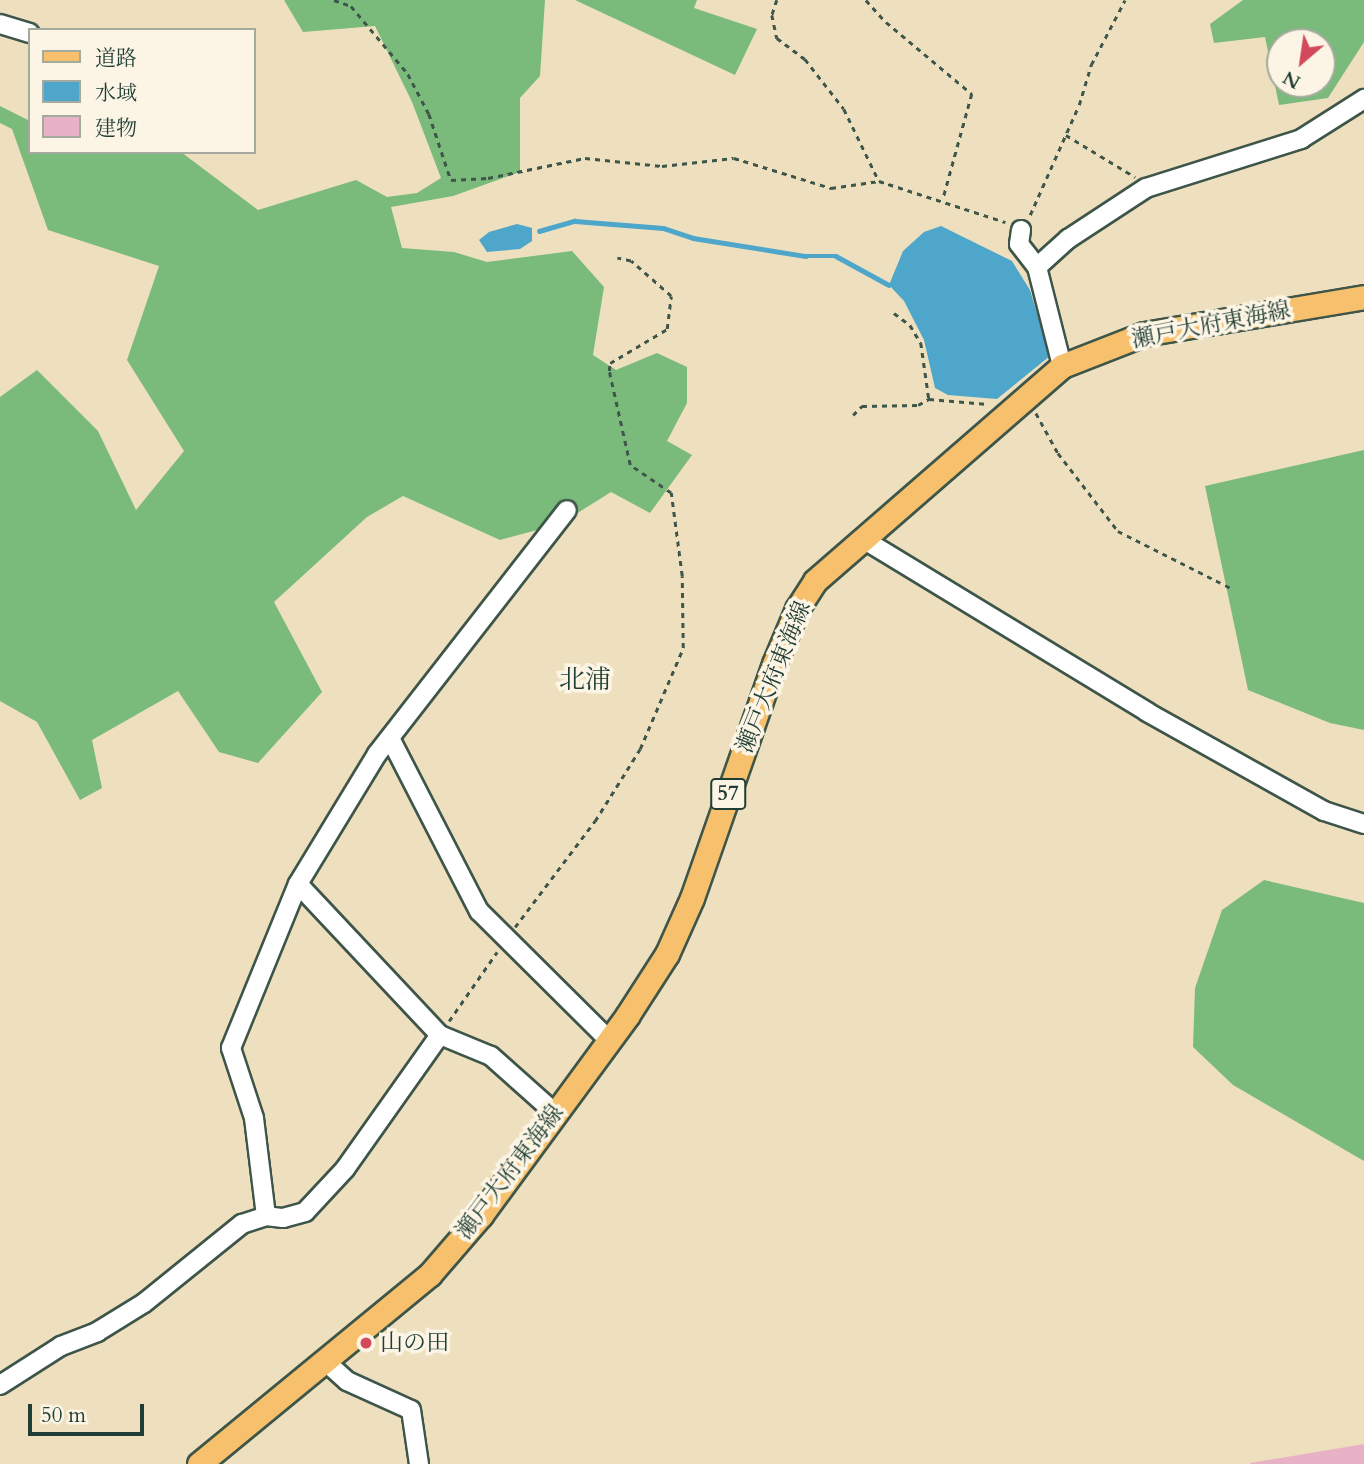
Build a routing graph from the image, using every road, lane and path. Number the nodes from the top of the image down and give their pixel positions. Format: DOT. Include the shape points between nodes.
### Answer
graph roads {
  1 [pos="334,0"];
  2 [pos="777,0"];
  3 [pos="866,0"];
  4 [pos="1125,0"];
  5 [pos="0,23"];
  6 [pos="28,32"];
  7 [pos="1364,99"];
  8 [pos="1066,135"];
  9 [pos="879,181"];
  10 [pos="1146,188"];
  11 [pos="943,200"];
  12 [pos="1021,230"];
  13 [pos="617,258"];
  14 [pos="1037,267"];
  15 [pos="1364,296"];
  16 [pos="894,313"];
  17 [pos="1062,366"];
  18 [pos="929,399"];
  19 [pos="1019,402"];
  20 [pos="853,415"];
  21 [pos="567,510"];
  22 [pos="863,539"];
  23 [pos="1231,588"];
  24 [pos="390,738"];
  25 [pos="1364,824"];
  26 [pos="298,884"];
  27 [pos="505,940"];
  28 [pos="440,1035"];
  29 [pos="608,1039"];
  30 [pos="555,1113"];
  31 [pos="266,1216"];
  32 [pos="326,1362"];
  33 [pos="0,1385"];
  34 [pos="199,1464"];
  35 [pos="419,1464"];
  1 -- 9 [label="path" via="351,6 408,74 429,114 451,180 488,178 585,158 662,166 734,158 831,188"];
  2 -- 9 [label="path" via="772,15 777,38 804,59 844,109"];
  3 -- 11 [label="path" via="972,94"];
  4 -- 8 [label="path" via="1091,65"];
  5 -- 6 [label="street"];
  7 -- 10 [label="street" via="1300,139"];
  8 -- 10 [label="path" via="1109,157"];
  8 -- 12 [label="path"];
  9 -- 11 [label="path"];
  10 -- 14 [label="street" via="1068,239"];
  11 -- 12 [label="path"];
  12 -- 14 [label="street" via="1019,244"];
  13 -- 27 [label="path" via="631,261 671,296 667,329 610,363 609,371 630,465 671,492 682,576 683,649 640,750 596,821"];
  14 -- 17 [label="street"];
  15 -- 17 [label="main road, 瀬戸大府東海線 / 57" via="1144,334"];
  16 -- 18 [label="path" via="910,325 920,343"];
  17 -- 19 [label="main road, 瀬戸大府東海線 / 57"];
  18 -- 19 [label="path"];
  18 -- 20 [label="path" via="918,405 862,405"];
  19 -- 22 [label="main road, 瀬戸大府東海線 / 57"];
  19 -- 23 [label="path" via="1118,531"];
  21 -- 24 [label="street"];
  22 -- 25 [label="street" via="1147,712 1324,811"];
  22 -- 29 [label="main road, 瀬戸大府東海線 / 57" via="815,581 797,609 692,898 667,954"];
  24 -- 26 [label="street" via="336,816"];
  24 -- 27 [label="street" via="468,893"];
  26 -- 28 [label="street"];
  26 -- 31 [label="street" via="231,1048 254,1118"];
  27 -- 28 [label="path"];
  27 -- 29 [label="street"];
  28 -- 30 [label="street" via="491,1056"];
  28 -- 31 [label="street" via="326,1193 305,1212 283,1218"];
  29 -- 30 [label="main road, 瀬戸大府東海線 / 57"];
  30 -- 32 [label="main road, 瀬戸大府東海線 / 57" via="430,1274"];
  31 -- 33 [label="street" via="242,1224 144,1303 97,1332 61,1346"];
  32 -- 34 [label="main road, 瀬戸大府東海線 / 57"];
  32 -- 35 [label="street" via="347,1381 411,1410"];
}
